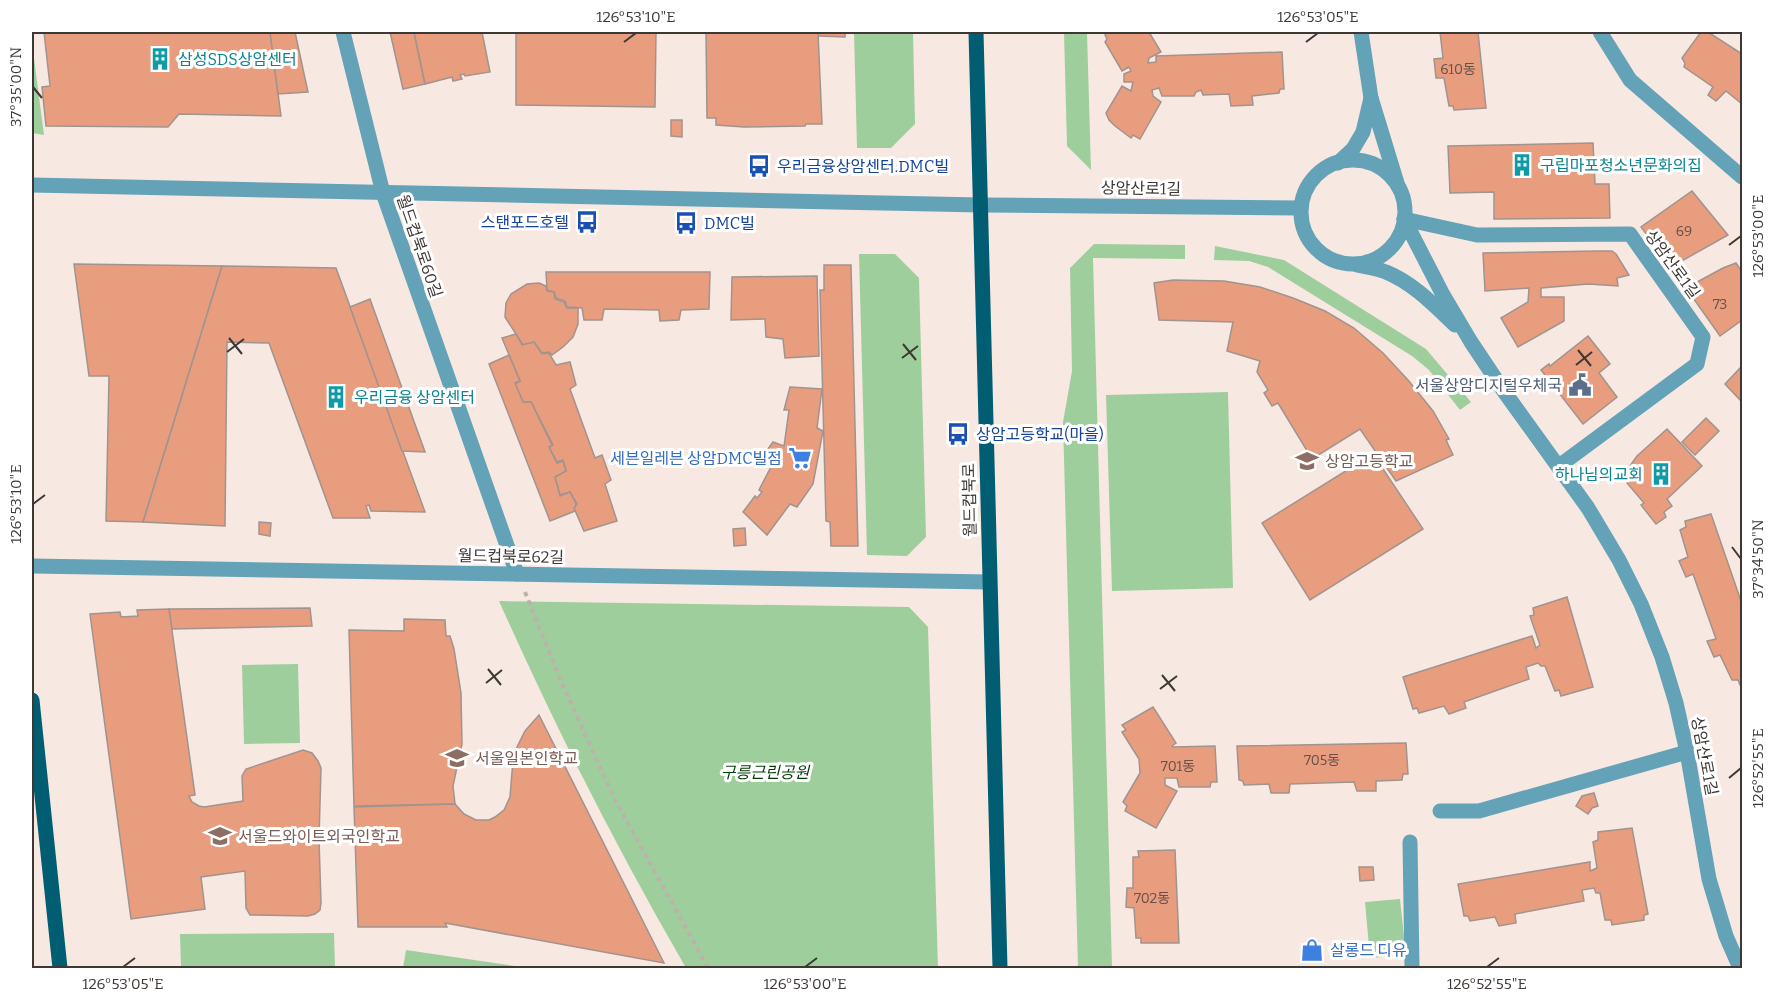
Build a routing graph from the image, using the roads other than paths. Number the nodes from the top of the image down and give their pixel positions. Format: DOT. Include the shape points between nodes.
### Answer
graph roads {
  1 [pos="343,32"];
  2 [pos="975,32"];
  3 [pos="1361,32"];
  4 [pos="1600,32"];
  5 [pos="1371,99"];
  6 [pos="1338,162"];
  7 [pos="1743,177"];
  8 [pos="32,185"];
  9 [pos="1398,188"];
  10 [pos="382,192"];
  11 [pos="981,205"];
  12 [pos="1300,208"];
  13 [pos="1404,219"];
  14 [pos="1354,265"];
  15 [pos="1471,342"];
  16 [pos="1559,466"];
  17 [pos="32,566"];
  18 [pos="518,574"];
  19 [pos="989,582"];
  20 [pos="32,700"];
  21 [pos="1687,752"];
  22 [pos="1440,811"];
  23 [pos="1410,842"];
  24 [pos="57,965"];
  25 [pos="1000,969"];
  26 [pos="1412,969"];
  27 [pos="1740,969"];
  1 -- 10 [label="street"];
  2 -- 11 [label="main road, 월드컵북로"];
  3 -- 5 [label="street"];
  4 -- 7 [label="street" via="1630,80"];
  5 -- 6 [label="street" via="1363,132 1353,149"];
  5 -- 9 [label="street"];
  6 -- 9 [label="street" via="1368,163 1384,171"];
  6 -- 12 [label="street" via="1322,170 1306,189"];
  8 -- 10 [label="street, 월드컵북로60길"];
  9 -- 13 [label="street" via="1404,201"];
  10 -- 11 [label="street, 상암산로1길"];
  10 -- 18 [label="street, 월드컵북로60길"];
  11 -- 12 [label="street, 상암산로1길"];
  11 -- 19 [label="main road, 월드컵북로"];
  12 -- 14 [label="street" via="1307,238 1319,252"];
  13 -- 14 [label="street" via="1390,249 1376,259"];
  13 -- 15 [label="street"];
  13 -- 16 [label="street, 상암산로1길" via="1477,236 1630,234 1703,337 1697,364"];
  14 -- 15 [label="street" via="1384,271 1406,283 1432,302"];
  15 -- 16 [label="street, 상암산로1길"];
  16 -- 21 [label="street, 상암산로1길" via="1619,560 1641,604 1662,657"];
  17 -- 18 [label="street, 월드컵북로62길"];
  18 -- 19 [label="street, 월드컵북로62길"];
  19 -- 25 [label="main road, 월드컵북로"];
  20 -- 24 [label="main road"];
  21 -- 22 [label="street" via="1479,811"];
  21 -- 27 [label="street, 상암산로1길" via="1709,879"];
  23 -- 26 [label="street"];
}
